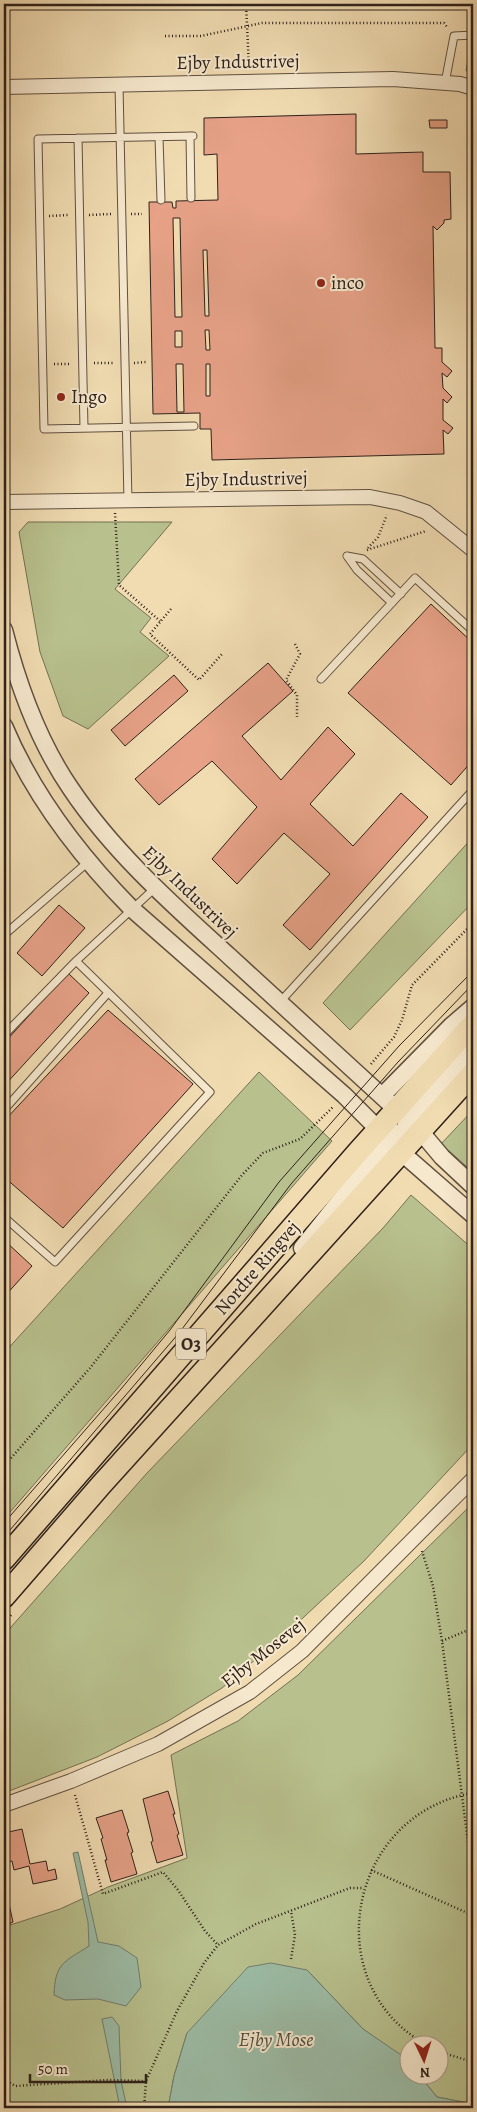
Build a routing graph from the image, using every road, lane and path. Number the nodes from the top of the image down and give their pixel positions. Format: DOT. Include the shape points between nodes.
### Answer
graph roads {
  1 [pos="246,4"];
  2 [pos="247,26"];
  3 [pos="473,35"];
  4 [pos="165,36"];
  5 [pos="454,36"];
  6 [pos="250,82"];
  7 [pos="445,83"];
  8 [pos="118,85"];
  9 [pos="4,87"];
  10 [pos="473,88"];
  11 [pos="159,137"];
  12 [pos="78,138"];
  13 [pos="120,138"];
  14 [pos="191,198"];
  15 [pos="161,200"];
  16 [pos="194,426"];
  17 [pos="127,427"];
  18 [pos="84,428"];
  19 [pos="4,502"];
  20 [pos="121,502"];
  21 [pos="392,502"];
  22 [pos="444,525"];
  23 [pos="366,550"];
  24 [pos="473,550"];
  25 [pos="357,558"];
  26 [pos="401,594"];
  27 [pos="392,603"];
  28 [pos="171,609"];
  29 [pos="160,621"];
  30 [pos="4,630"];
  31 [pos="473,631"];
  32 [pos="295,644"];
  33 [pos="222,654"];
  34 [pos="320,680"];
  35 [pos="297,717"];
  36 [pos="4,726"];
  37 [pos="473,790"];
  38 [pos="88,862"];
  39 [pos="154,888"];
  40 [pos="131,908"];
  41 [pos="473,923"];
  42 [pos="4,935"];
  43 [pos="76,961"];
  44 [pos="108,993"];
  45 [pos="280,1003"];
  46 [pos="473,1007"];
  47 [pos="473,1024"];
  48 [pos="4,1035"];
  49 [pos="473,1049"];
  50 [pos="473,1073"];
  51 [pos="361,1075"];
  52 [pos="344,1095"];
  53 [pos="4,1110"];
  54 [pos="402,1114"];
  55 [pos="390,1140"];
  56 [pos="473,1186"];
  57 [pos="473,1215"];
  58 [pos="4,1217"];
  59 [pos="4,1466"];
  60 [pos="473,1479"];
  61 [pos="417,1535"];
  62 [pos="4,1559"];
  63 [pos="4,1597"];
  64 [pos="473,1628"];
  65 [pos="442,1641"];
  66 [pos="72,1781"];
  67 [pos="473,1793"];
  68 [pos="462,1795"];
  69 [pos="4,1804"];
  70 [pos="371,1870"];
  71 [pos="473,1881"];
  72 [pos="364,1888"];
  73 [pos="292,1911"];
  74 [pos="473,1915"];
  75 [pos="218,1945"];
  76 [pos="291,1959"];
  77 [pos="412,2034"];
  78 [pos="450,2055"];
  79 [pos="473,2062"];
  80 [pos="4,2079"];
  81 [pos="146,2081"];
  82 [pos="144,2108"];
  1 -- 2 [label="path"];
  2 -- 4 [label="path" via="201,36"];
  2 -- 5 [label="path" via="262,23 444,23"];
  2 -- 6 [label="path"];
  3 -- 5 [label="lane"];
  5 -- 7 [label="lane"];
  6 -- 7 [label="street, Ejby Industrivej" via="393,79"];
  6 -- 8 [label="street, Ejby Industrivej"];
  7 -- 10 [label="street, Ejby Industrivej"];
  8 -- 9 [label="street, Ejby Industrivej"];
  8 -- 13 [label="lane"];
  11 -- 13 [label="lane"];
  11 -- 14 [label="lane" via="192,136"];
  11 -- 15 [label="lane"];
  12 -- 13 [label="lane"];
  12 -- 18 [label="lane"];
  12 -- 18 [label="lane" via="38,139 44,429"];
  13 -- 17 [label="lane"];
  16 -- 17 [label="lane"];
  17 -- 18 [label="lane"];
  17 -- 20 [label="lane"];
  19 -- 20 [label="street, Ejby Industrivej"];
  20 -- 21 [label="street, Ejby Industrivej" via="370,498"];
  20 -- 29 [label="path" via="119,585"];
  21 -- 22 [label="street, Ejby Industrivej" via="426,512"];
  21 -- 23 [label="path" via="378,537"];
  22 -- 23 [label="path"];
  22 -- 24 [label="street, Ejby Industrivej"];
  23 -- 25 [label="path"];
  25 -- 26 [label="lane" via="363,559"];
  25 -- 27 [label="lane" via="347,556"];
  26 -- 27 [label="lane"];
  26 -- 31 [label="lane" via="415,578"];
  27 -- 34 [label="lane"];
  28 -- 29 [label="path"];
  29 -- 33 [label="path" via="150,634 199,680"];
  30 -- 39 [label="street, Ejby Industrivej" via="14,669 38,730 70,788 109,841"];
  32 -- 35 [label="path" via="300,654 286,680 297,695"];
  36 -- 38 [label="street" via="43,802"];
  37 -- 45 [label="lane"];
  38 -- 40 [label="street"];
  38 -- 42 [label="lane"];
  39 -- 40 [label="lane"];
  39 -- 45 [label="street, Ejby Industrivej"];
  40 -- 43 [label="lane"];
  40 -- 52 [label="street"];
  41 -- 51 [label="path" via="412,984 394,1037"];
  43 -- 44 [label="lane"];
  43 -- 48 [label="lane"];
  44 -- 53 [label="lane"];
  44 -- 58 [label="lane" via="210,1092 55,1262"];
  45 -- 51 [label="street, Ejby Industrivej"];
  46 -- 54 [label="street" via="451,1026"];
  47 -- 54 [label="main road, Nordre Ringvej / O3"];
  49 -- 54 [label="street"];
  50 -- 54 [label="main road, Nordre Ringvej / O3"];
  51 -- 54 [label="street, Ejby Industrivej"];
  52 -- 55 [label="street"];
  52 -- 59 [label="path" via="300,1139 263,1153 242,1175 90,1368"];
  54 -- 55 [label="main road, Nordre Ringvej / O3"];
  54 -- 55 [label="main road, Nordre Ringvej / O3"];
  54 -- 56 [label="street, Ejby Industrivej"];
  55 -- 57 [label="street"];
  55 -- 62 [label="main road, Nordre Ringvej / O3" via="358,1152"];
  55 -- 63 [label="main road, Nordre Ringvej / O3" via="251,1319"];
  60 -- 61 [label="street, Ejby Mosevej"];
  61 -- 65 [label="path" via="433,1586"];
  61 -- 66 [label="street, Ejby Mosevej" via="302,1651 250,1692 158,1744"];
  64 -- 65 [label="path"];
  65 -- 68 [label="path"];
  66 -- 69 [label="street, Ejby Mosevej"];
  66 -- 75 [label="path" via="103,1894 163,1872"];
  67 -- 68 [label="path"];
  68 -- 70 [label="path" via="434,1806 408,1822 391,1839"];
  68 -- 71 [label="path"];
  70 -- 72 [label="path"];
  70 -- 74 [label="path"];
  72 -- 73 [label="path" via="350,1888"];
  72 -- 77 [label="path" via="358,1934 364,1966 384,2008"];
  73 -- 75 [label="path" via="256,1924"];
  73 -- 76 [label="path" via="295,1935"];
  75 -- 81 [label="path" via="177,2011"];
  78 -- 79 [label="path"];
  80 -- 81 [label="path" via="15,2086"];
  81 -- 82 [label="path"];
}
